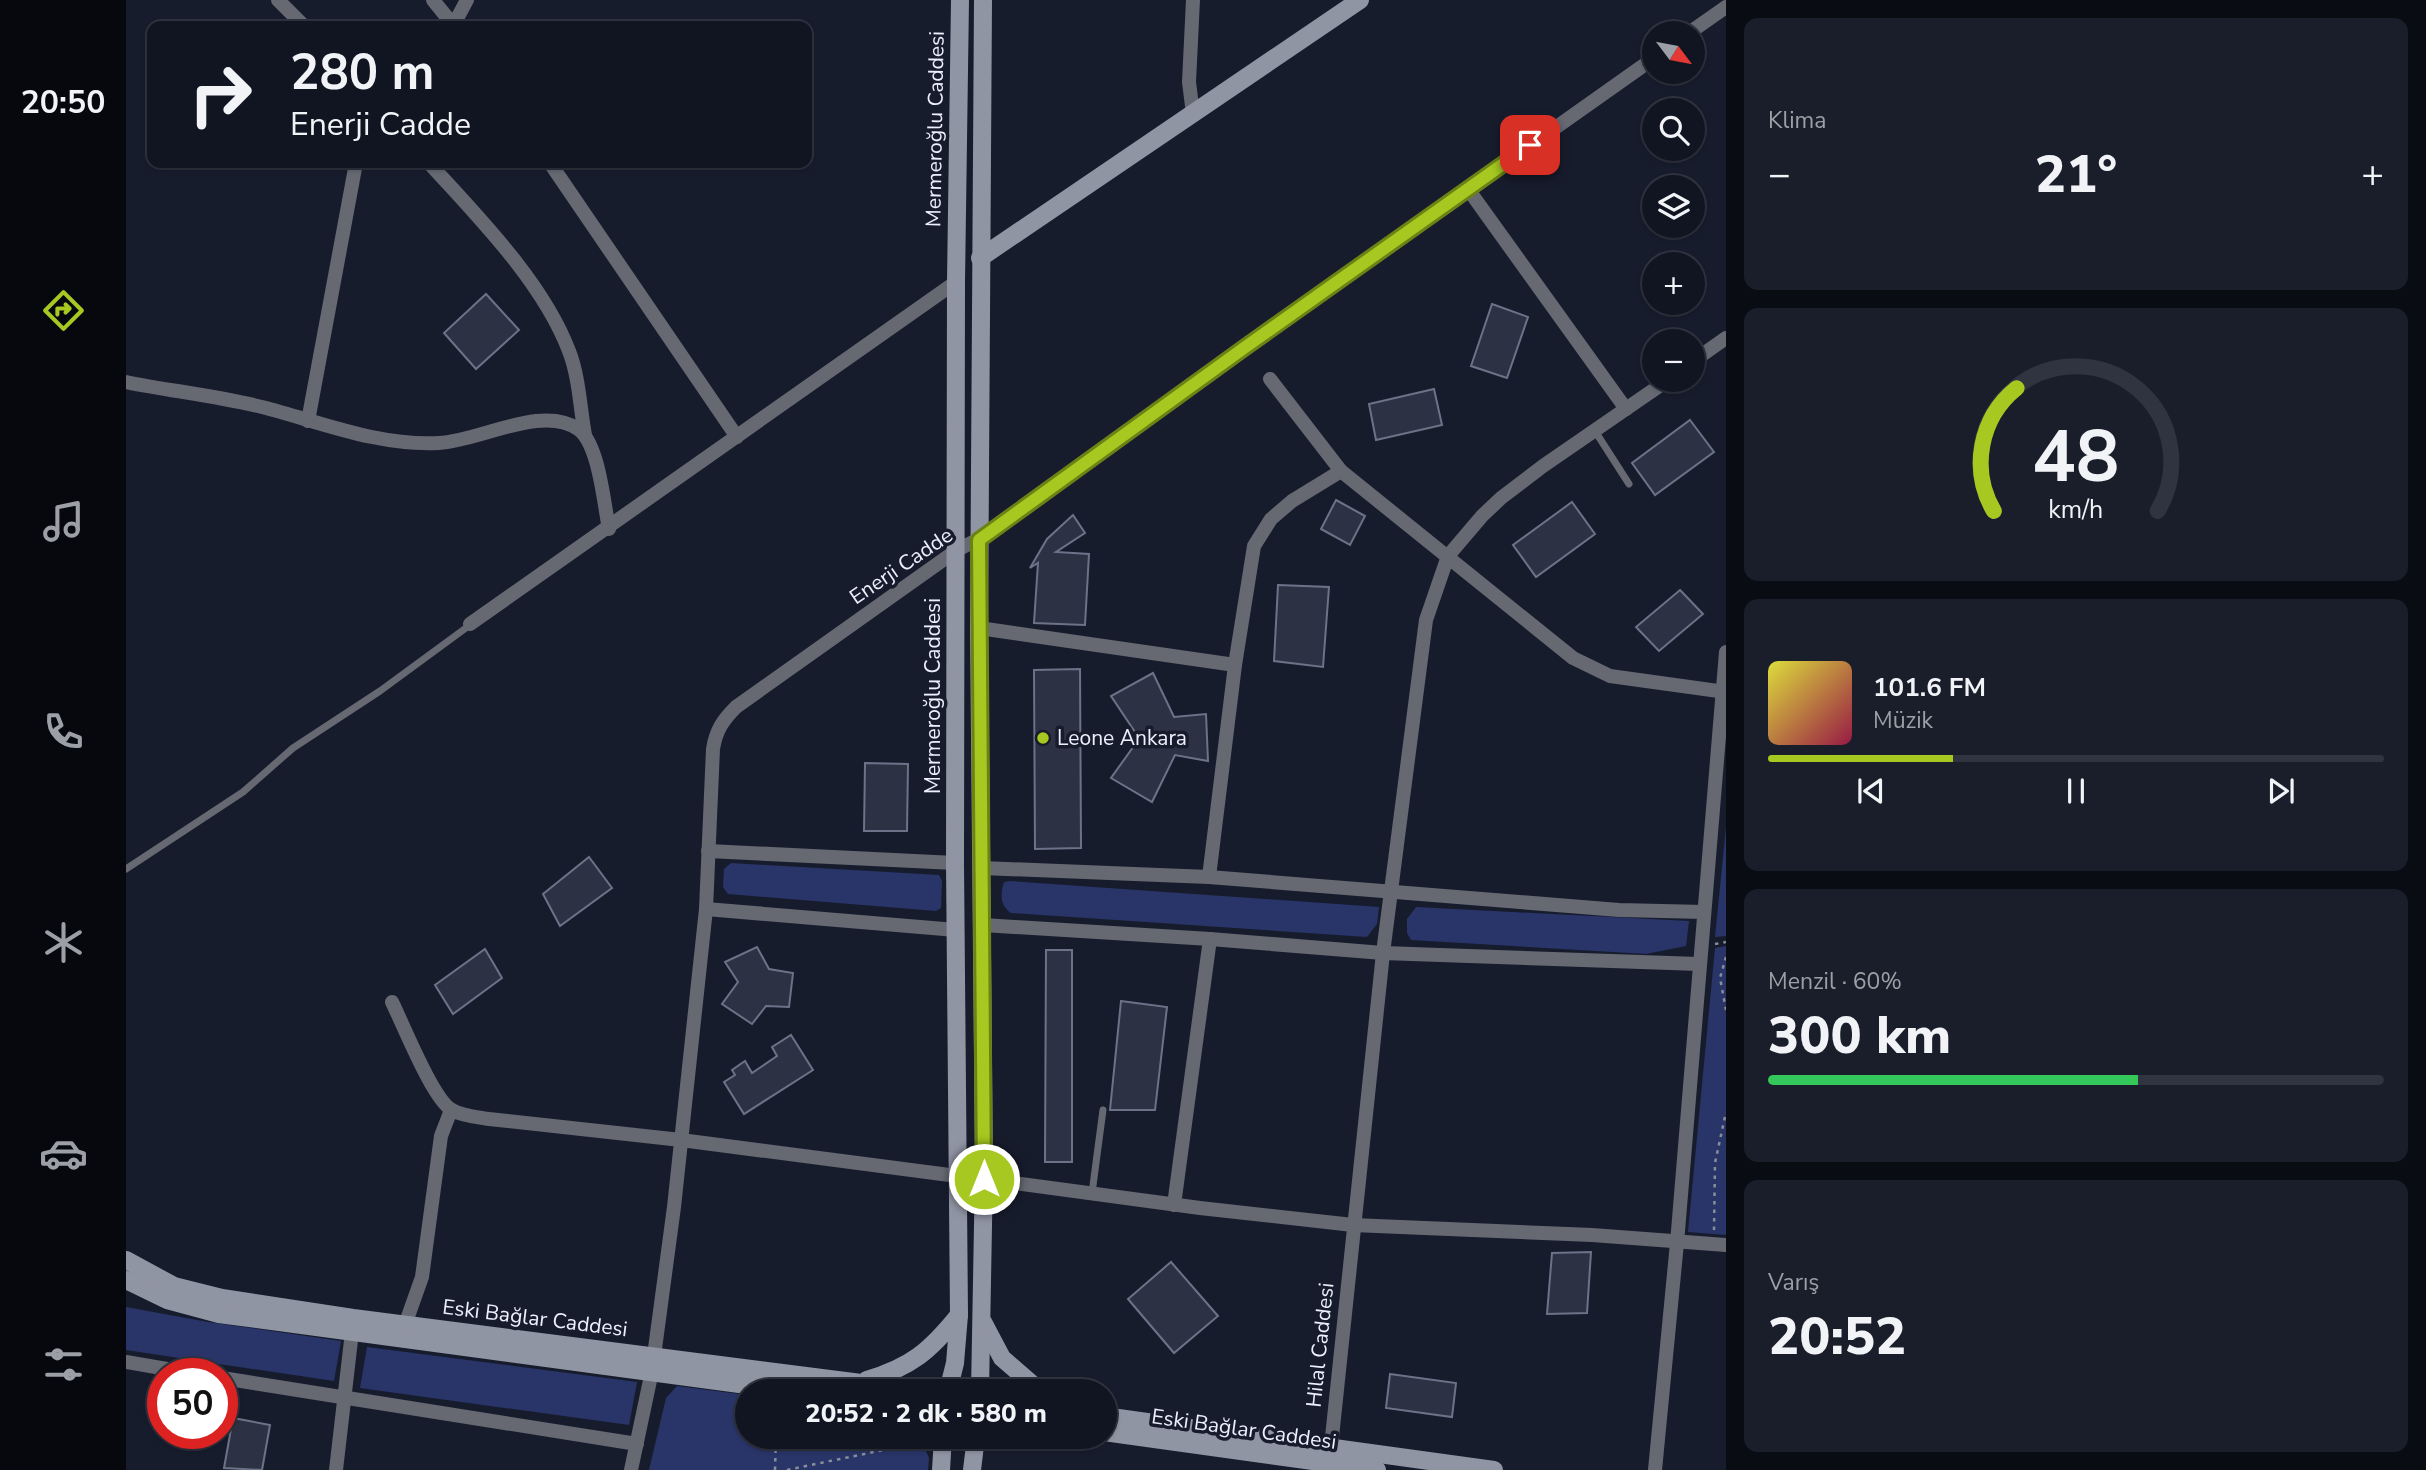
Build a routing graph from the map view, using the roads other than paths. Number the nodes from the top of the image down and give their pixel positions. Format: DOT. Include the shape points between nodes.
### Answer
graph roads {
  1 [pos="278,0"];
  2 [pos="433,0"];
  3 [pos="467,0"];
  4 [pos="960,0"];
  5 [pos="983,0"];
  6 [pos="1193,0"];
  7 [pos="1360,0"];
  8 [pos="1726,7"];
  9 [pos="299,21"];
  10 [pos="449,21"];
  11 [pos="456,21"];
  12 [pos="1705,22"];
  13 [pos="1642,66"];
  14 [pos="1193,114"];
  15 [pos="355,168"];
  16 [pos="433,168"];
  17 [pos="553,168"];
  18 [pos="1468,189"];
  19 [pos="980,258"];
  20 [pos="956,282"];
  21 [pos="1726,338"];
  22 [pos="1705,353"];
  23 [pos="1270,379"];
  24 [pos="126,382"];
  25 [pos="1651,392"];
  26 [pos="1626,410"];
  27 [pos="308,421"];
  28 [pos="1595,431"];
  29 [pos="585,435"];
  30 [pos="737,437"];
  31 [pos="1341,471"];
  32 [pos="1629,484"];
  33 [pos="609,529"];
  34 [pos="979,540"];
  35 [pos="957,550"];
  36 [pos="1448,556"];
  37 [pos="470,624"];
  38 [pos="979,628"];
  39 [pos="1726,652"];
  40 [pos="1235,665"];
  41 [pos="1724,692"];
  42 [pos="708,851"];
  43 [pos="955,863"];
  44 [pos="982,868"];
  45 [pos="126,869"];
  46 [pos="1209,877"];
  47 [pos="1390,892"];
  48 [pos="706,909"];
  49 [pos="1704,912"];
  50 [pos="983,925"];
  51 [pos="956,930"];
  52 [pos="1210,939"];
  53 [pos="1383,953"];
  54 [pos="1699,964"];
  55 [pos="392,1002"];
  56 [pos="450,1110"];
  57 [pos="1103,1110"];
  58 [pos="681,1140"];
  59 [pos="957,1176"];
  60 [pos="984,1179"];
  61 [pos="1093,1193"];
  62 [pos="1174,1205"];
  63 [pos="1353,1225"];
  64 [pos="1677,1243"];
  65 [pos="1720,1245"];
  66 [pos="126,1260"];
  67 [pos="126,1280"];
  68 [pos="959,1315"];
  69 [pos="981,1318"];
  70 [pos="405,1325"];
  71 [pos="352,1326"];
  72 [pos="126,1362"];
  73 [pos="653,1364"];
  74 [pos="147,1366"];
  75 [pos="825,1379"];
  76 [pos="870,1379"];
  77 [pos="950,1379"];
  78 [pos="980,1379"];
  79 [pos="1026,1379"];
  80 [pos="735,1380"];
  81 [pos="238,1381"];
  82 [pos="344,1398"];
  83 [pos="1117,1419"];
  84 [pos="1117,1434"];
  85 [pos="637,1444"];
  86 [pos="942,1449"];
  87 [pos="975,1449"];
  88 [pos="1329,1461"];
  89 [pos="336,1470"];
  90 [pos="631,1470"];
  91 [pos="941,1470"];
  92 [pos="972,1470"];
  93 [pos="1377,1470"];
  94 [pos="1494,1470"];
  95 [pos="1655,1470"];
  1 -- 9 [label="street"];
  2 -- 10 [label="street"];
  3 -- 11 [label="street"];
  4 -- 20 [label="main road, Mermeroğlu Caddesi"];
  5 -- 19 [label="main road"];
  6 -- 14 [label="street" via="1189,82"];
  7 -- 14 [label="main road"];
  8 -- 12 [label="street"];
  13 -- 18 [label="street, Enerji Cadde"];
  14 -- 19 [label="main road"];
  15 -- 27 [label="street"];
  16 -- 29 [label="street" via="547,303 570,353"];
  17 -- 30 [label="street"];
  18 -- 26 [label="street"];
  18 -- 34 [label="street, Enerji Cadde"];
  19 -- 34 [label="main road"];
  20 -- 30 [label="street"];
  20 -- 35 [label="main road, Mermeroğlu Caddesi"];
  21 -- 22 [label="street"];
  23 -- 31 [label="street"];
  24 -- 27 [label="street" via="237,401"];
  25 -- 26 [label="street"];
  26 -- 28 [label="street"];
  27 -- 29 [label="street" via="391,441 425,443 459,440 546,419 567,423"];
  28 -- 32 [label="lane"];
  28 -- 36 [label="street" via="1501,498"];
  29 -- 33 [label="street" via="594,455"];
  30 -- 33 [label="street"];
  31 -- 36 [label="street"];
  31 -- 40 [label="street" via="1292,501 1260,533 1248,573"];
  33 -- 37 [label="street"];
  34 -- 35 [label="street, Enerji Cadde"];
  34 -- 38 [label="main road"];
  35 -- 42 [label="street, Enerji Cadde" via="722,721 713,749"];
  35 -- 43 [label="main road, Mermeroğlu Caddesi"];
  36 -- 41 [label="street" via="1591,668 1610,676"];
  36 -- 47 [label="street, Hilal Caddesi" via="1426,620"];
  37 -- 45 [label="lane" via="293,748 243,792"];
  38 -- 40 [label="street"];
  38 -- 44 [label="main road"];
  39 -- 41 [label="street"];
  40 -- 46 [label="street"];
  41 -- 49 [label="street"];
  42 -- 43 [label="street"];
  42 -- 48 [label="street"];
  43 -- 51 [label="main road, Mermeroğlu Caddesi"];
  44 -- 46 [label="street"];
  44 -- 50 [label="main road"];
  46 -- 47 [label="street"];
  47 -- 49 [label="street"];
  47 -- 53 [label="street, Hilal Caddesi"];
  48 -- 51 [label="street"];
  48 -- 58 [label="street"];
  49 -- 54 [label="street"];
  50 -- 52 [label="street"];
  50 -- 60 [label="main road"];
  51 -- 59 [label="main road, Mermeroğlu Caddesi"];
  52 -- 53 [label="street"];
  52 -- 62 [label="street"];
  53 -- 54 [label="street"];
  53 -- 63 [label="street, Hilal Caddesi"];
  54 -- 64 [label="street"];
  55 -- 56 [label="street" via="431,1083"];
  56 -- 58 [label="street" via="489,1119"];
  56 -- 70 [label="street" via="441,1136 425,1265"];
  57 -- 61 [label="lane"];
  58 -- 59 [label="street"];
  58 -- 73 [label="street"];
  59 -- 68 [label="main road, Mermeroğlu Caddesi"];
  60 -- 61 [label="street"];
  60 -- 69 [label="main road"];
  61 -- 62 [label="street"];
  62 -- 63 [label="street"];
  63 -- 64 [label="street"];
  63 -- 88 [label="street, Hilal Caddesi"];
  64 -- 65 [label="street"];
  64 -- 95 [label="street"];
  66 -- 71 [label="main road, Eski Bağlar Caddesi" via="188,1291"];
  67 -- 71 [label="main road, Eski Bağlar Caddesi" via="193,1309"];
  68 -- 76 [label="main road" via="915,1361"];
  68 -- 77 [label="main road, Mermeroğlu Caddesi"];
  69 -- 78 [label="main road"];
  69 -- 79 [label="main road" via="1002,1358"];
  70 -- 71 [label="main road, Eski Bağlar Caddesi"];
  70 -- 73 [label="main road, Eski Bağlar Caddesi"];
  71 -- 73 [label="main road, Eski Bağlar Caddesi"];
  71 -- 82 [label="street"];
  72 -- 74 [label="street"];
  73 -- 75 [label="main road, Eski Bağlar Caddesi"];
  73 -- 80 [label="main road, Eski Bağlar Caddesi"];
  73 -- 85 [label="street"];
  81 -- 82 [label="street"];
  82 -- 85 [label="street"];
  82 -- 89 [label="street"];
  83 -- 88 [label="main road"];
  84 -- 88 [label="main road, Eski Bağlar Caddesi"];
  85 -- 90 [label="street"];
  86 -- 91 [label="main road"];
  87 -- 92 [label="main road"];
  88 -- 93 [label="main road, Eski Bağlar Caddesi"];
  88 -- 94 [label="main road"];
}
